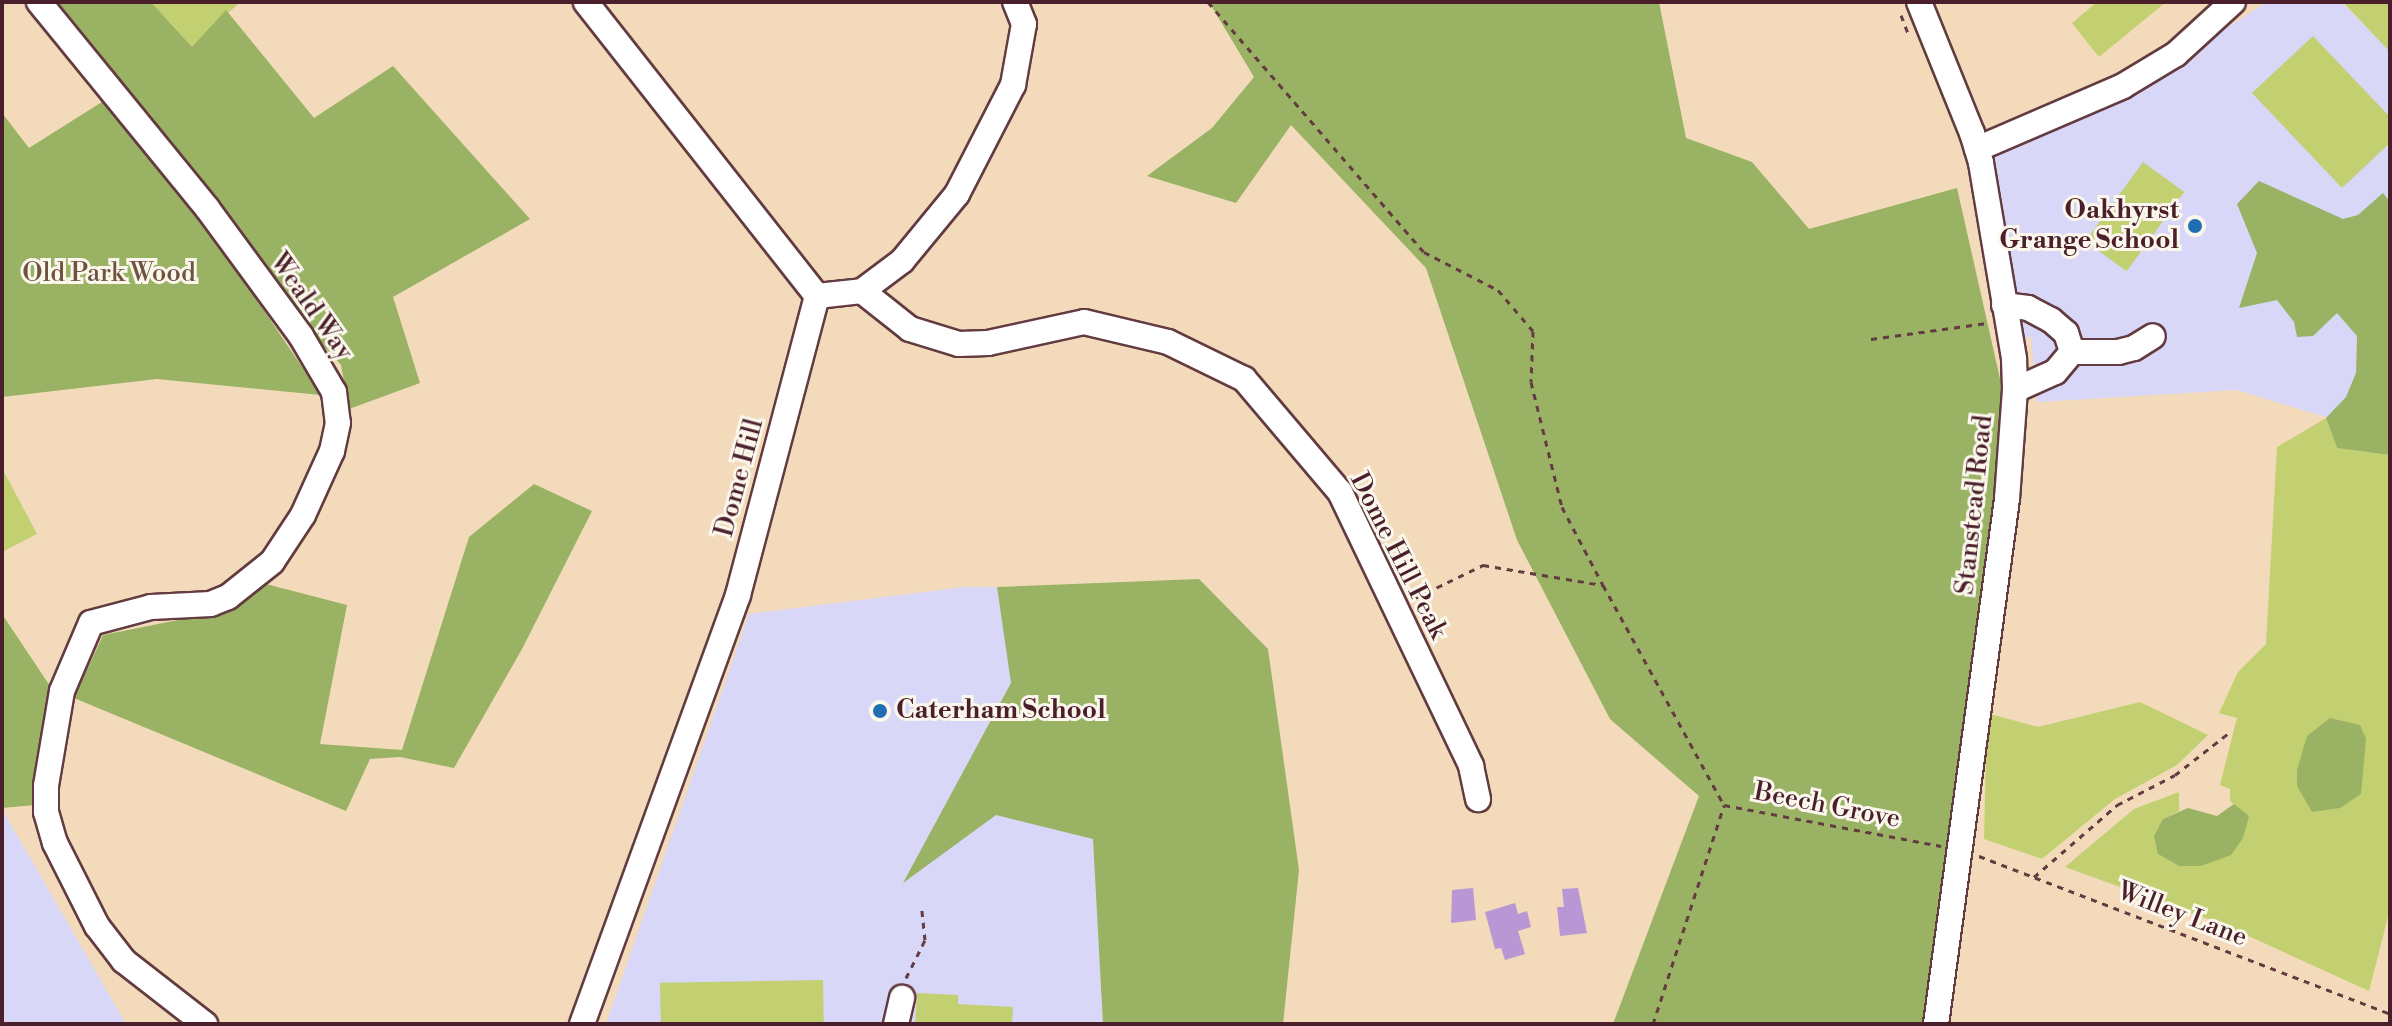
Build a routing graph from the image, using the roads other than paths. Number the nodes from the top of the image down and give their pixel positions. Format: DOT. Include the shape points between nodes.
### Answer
graph roads {
  1 [pos="39,2"];
  2 [pos="586,2"];
  3 [pos="1015,2"];
  4 [pos="2233,2"];
  5 [pos="1910,7"];
  6 [pos="1977,149"];
  7 [pos="862,291"];
  8 [pos="817,296"];
  9 [pos="1998,320"];
  10 [pos="2153,336"];
  11 [pos="2072,352"];
  12 [pos="2015,390"];
  13 [pos="1478,799"];
  14 [pos="902,998"];
  15 [pos="205,1024"];
  16 [pos="582,1024"];
  17 [pos="896,1024"];
  18 [pos="1936,1024"];
  1 -- 15 [label="street, Weald Way" via="207,208 301,336 334,392 338,423 332,451 303,515 272,562 211,604 151,607 91,623 62,691 46,786 46,812 55,843 97,926 124,961"];
  2 -- 8 [label="street"];
  3 -- 7 [label="street" via="1024,24 1013,85 957,194 902,261"];
  4 -- 6 [label="street" via="2176,54 2123,86"];
  5 -- 6 [label="street, Stanstead Road"];
  6 -- 9 [label="street, Stanstead Road"];
  7 -- 8 [label="street"];
  7 -- 13 [label="street, Dome Hill Peak" via="910,329 959,344 988,343 1084,322 1168,342 1244,379 1340,492 1471,766"];
  8 -- 16 [label="street, Dome Hill" via="738,595"];
  9 -- 11 [label="street" via="2028,308 2066,333"];
  9 -- 12 [label="street, Stanstead Road"];
  10 -- 11 [label="street" via="2118,352"];
  11 -- 12 [label="street" via="2055,372"];
  12 -- 18 [label="street, Stanstead Road" via="2007,499"];
  14 -- 17 [label="street"];
}
